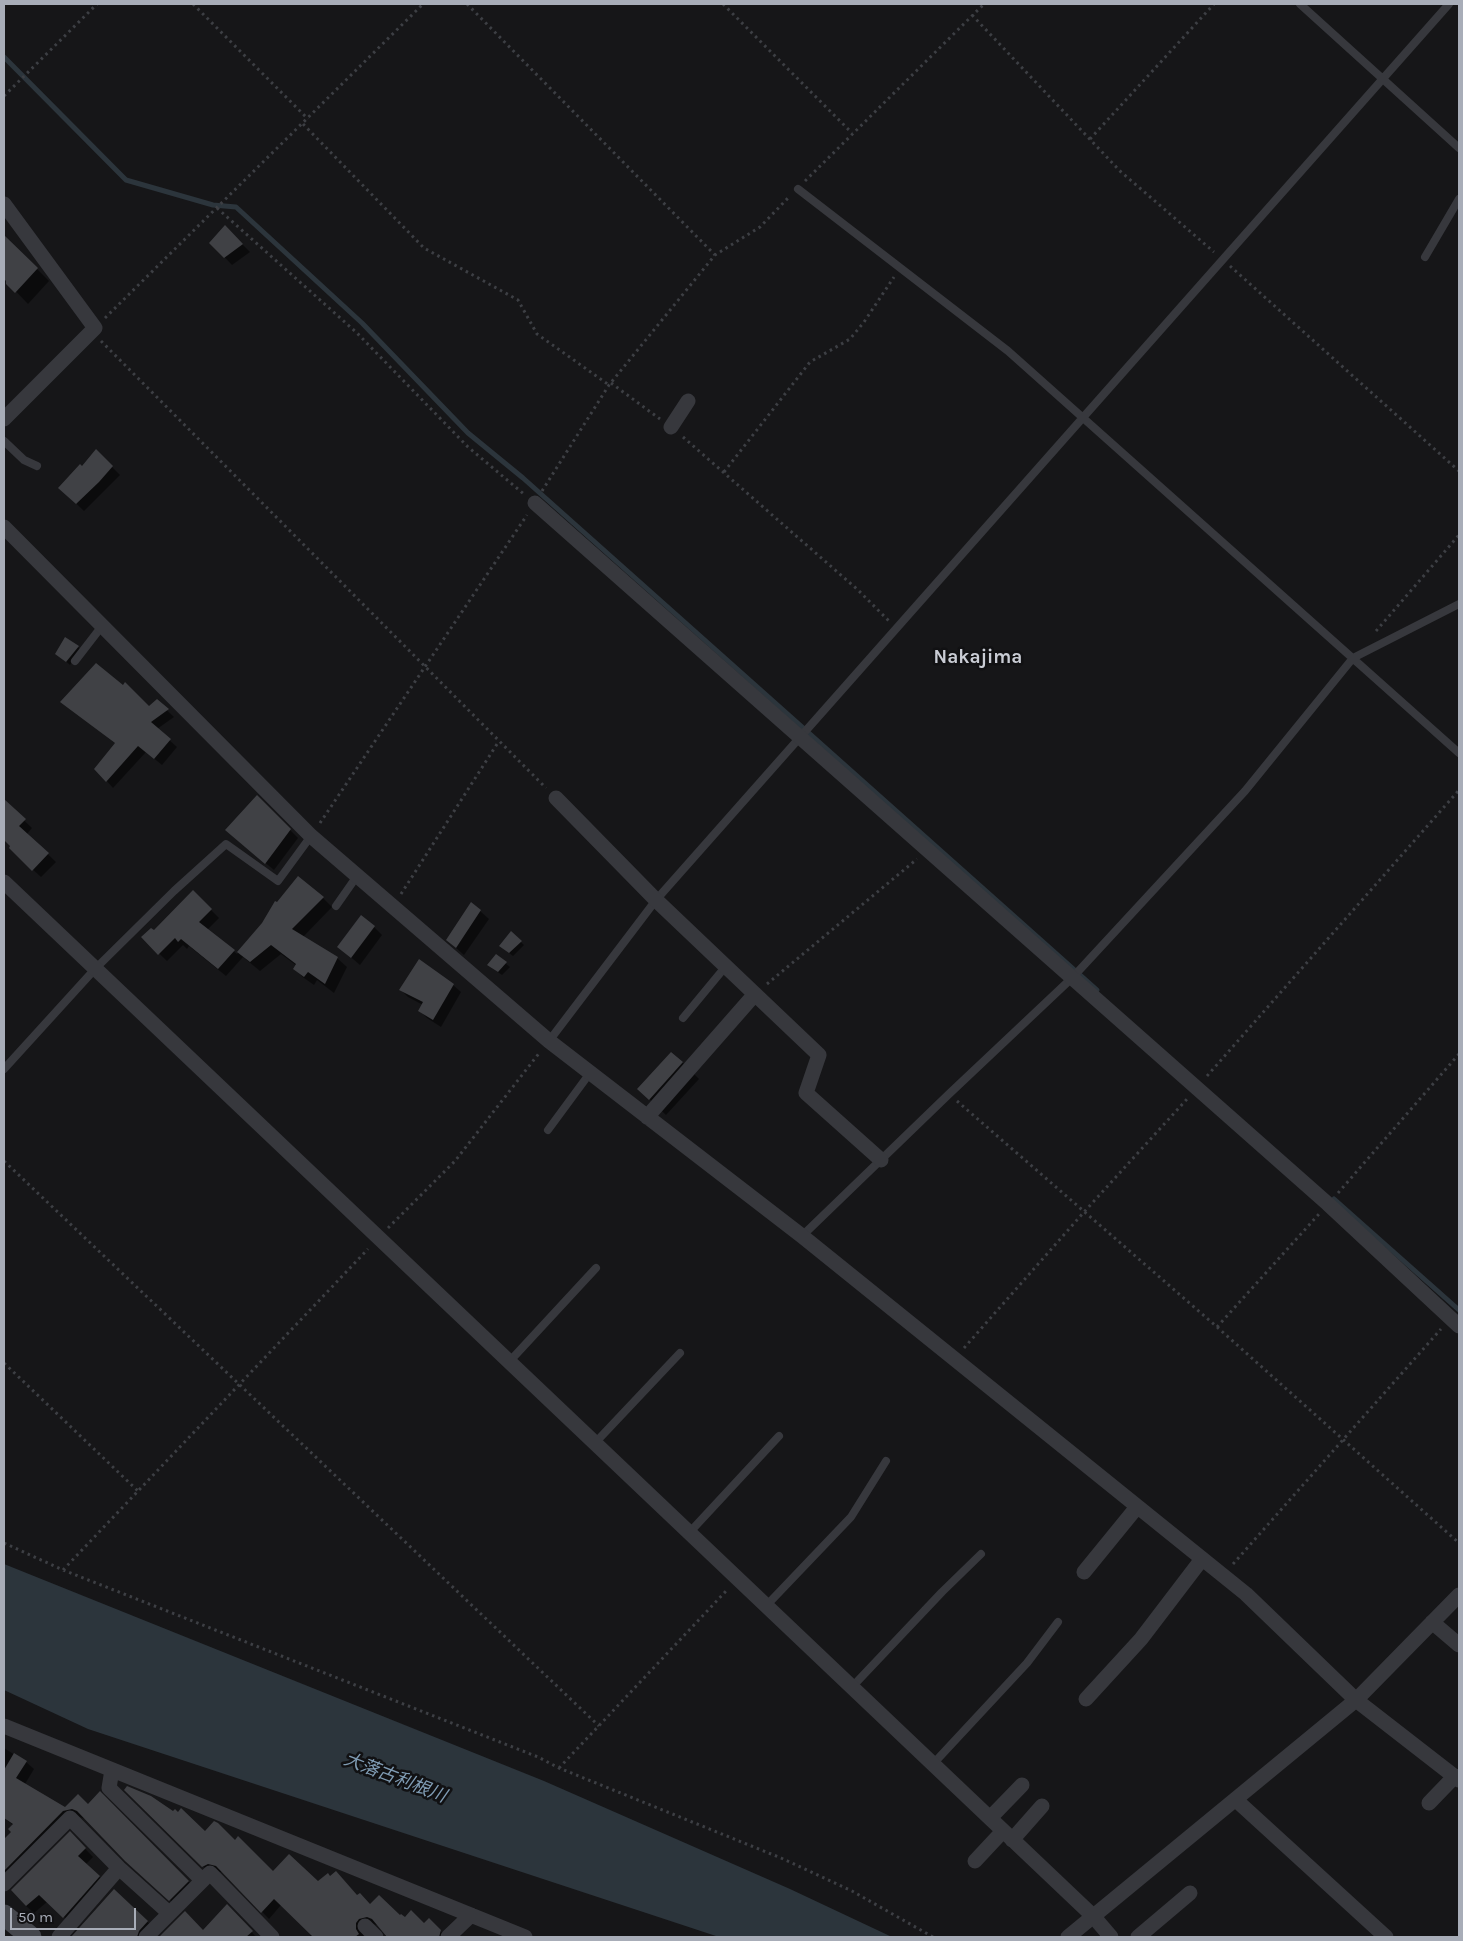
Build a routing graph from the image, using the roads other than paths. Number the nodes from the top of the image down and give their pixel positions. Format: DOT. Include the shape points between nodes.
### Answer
graph roads {
  1 [pos="1300,4"];
  2 [pos="1449,4"];
  3 [pos="1382,78"];
  4 [pos="1459,148"];
  5 [pos="798,189"];
  6 [pos="1459,199"];
  7 [pos="4,204"];
  8 [pos="1425,258"];
  9 [pos="688,401"];
  10 [pos="1082,418"];
  11 [pos="4,419"];
  12 [pos="672,427"];
  13 [pos="4,441"];
  14 [pos="37,466"];
  15 [pos="535,503"];
  16 [pos="4,527"];
  17 [pos="1459,604"];
  18 [pos="102,626"];
  19 [pos="1354,658"];
  20 [pos="75,661"];
  21 [pos="800,738"];
  22 [pos="1459,753"];
  23 [pos="556,798"];
  24 [pos="311,836"];
  25 [pos="357,876"];
  26 [pos="4,882"];
  27 [pos="656,900"];
  28 [pos="336,906"];
  29 [pos="726,966"];
  30 [pos="95,969"];
  31 [pos="1073,977"];
  32 [pos="755,994"];
  33 [pos="683,1018"];
  34 [pos="548,1041"];
  35 [pos="4,1069"];
  36 [pos="590,1073"];
  37 [pos="647,1117"];
  38 [pos="548,1130"];
  39 [pos="881,1160"];
  40 [pos="802,1236"];
  41 [pos="596,1268"];
  42 [pos="1455,1322"];
  43 [pos="680,1353"];
  44 [pos="509,1362"];
  45 [pos="779,1436"];
  46 [pos="595,1443"];
  47 [pos="886,1461"];
  48 [pos="1137,1507"];
  49 [pos="689,1533"];
  50 [pos="980,1554"];
  51 [pos="1202,1558"];
  52 [pos="1084,1572"];
  53 [pos="1459,1595"];
  54 [pos="766,1606"];
  55 [pos="1058,1622"];
  56 [pos="1432,1622"];
  57 [pos="1459,1645"];
  58 [pos="852,1687"];
  59 [pos="1086,1699"];
  60 [pos="1356,1700"];
  61 [pos="4,1726"];
  62 [pos="933,1764"];
  63 [pos="112,1770"];
  64 [pos="1457,1778"];
  65 [pos="1022,1784"];
  66 [pos="1236,1800"];
  67 [pos="1429,1803"];
  68 [pos="1042,1806"];
  69 [pos="990,1818"];
  70 [pos="1008,1835"];
  71 [pos="975,1861"];
  72 [pos="119,1868"];
  73 [pos="202,1880"];
  74 [pos="4,1884"];
  75 [pos="1190,1893"];
  76 [pos="169,1913"];
  77 [pos="4,1915"];
  78 [pos="472,1915"];
  79 [pos="1093,1916"];
  80 [pos="365,1926"];
  81 [pos="31,1937"];
  82 [pos="58,1937"];
  83 [pos="146,1937"];
  84 [pos="272,1937"];
  85 [pos="376,1937"];
  86 [pos="448,1937"];
  87 [pos="525,1937"];
  88 [pos="1068,1937"];
  89 [pos="1112,1937"];
  90 [pos="1138,1937"];
  91 [pos="1386,1937"];
  1 -- 3 [label="lane"];
  2 -- 3 [label="lane"];
  3 -- 4 [label="lane"];
  3 -- 10 [label="lane"];
  5 -- 10 [label="lane" via="1008,351"];
  6 -- 8 [label="lane"];
  7 -- 11 [label="street" via="94,330"];
  9 -- 12 [label="street"];
  10 -- 19 [label="lane"];
  10 -- 21 [label="lane"];
  13 -- 14 [label="lane" via="24,460"];
  15 -- 21 [label="street"];
  16 -- 18 [label="street"];
  17 -- 19 [label="lane"];
  18 -- 20 [label="lane"];
  18 -- 24 [label="street"];
  19 -- 22 [label="lane"];
  19 -- 31 [label="lane" via="1245,791"];
  21 -- 27 [label="lane"];
  21 -- 31 [label="street"];
  23 -- 27 [label="street"];
  24 -- 25 [label="street"];
  24 -- 30 [label="lane" via="278,881 226,844"];
  25 -- 28 [label="lane"];
  25 -- 34 [label="street"];
  26 -- 30 [label="street"];
  27 -- 29 [label="street"];
  27 -- 34 [label="lane"];
  29 -- 32 [label="street"];
  29 -- 33 [label="lane"];
  30 -- 35 [label="lane"];
  30 -- 44 [label="street"];
  31 -- 39 [label="lane"];
  31 -- 42 [label="street"];
  32 -- 37 [label="street"];
  32 -- 39 [label="street" via="820,1055 806,1092"];
  34 -- 36 [label="street"];
  36 -- 37 [label="street"];
  36 -- 38 [label="lane"];
  37 -- 40 [label="street"];
  39 -- 40 [label="lane"];
  40 -- 48 [label="street"];
  41 -- 44 [label="lane"];
  43 -- 46 [label="lane"];
  44 -- 46 [label="street"];
  45 -- 49 [label="lane"];
  46 -- 49 [label="street"];
  47 -- 54 [label="lane" via="851,1517"];
  48 -- 51 [label="street"];
  48 -- 52 [label="street"];
  49 -- 54 [label="street"];
  50 -- 58 [label="lane"];
  51 -- 59 [label="street" via="1141,1639"];
  51 -- 60 [label="street" via="1246,1594"];
  53 -- 56 [label="street"];
  54 -- 58 [label="street"];
  55 -- 62 [label="lane" via="1026,1663"];
  56 -- 57 [label="street"];
  56 -- 60 [label="street"];
  58 -- 62 [label="street"];
  60 -- 64 [label="street"];
  60 -- 66 [label="street"];
  61 -- 63 [label="street"];
  62 -- 69 [label="street"];
  63 -- 73 [label="street" via="108,1788"];
  63 -- 78 [label="street"];
  64 -- 67 [label="street"];
  65 -- 69 [label="street"];
  66 -- 79 [label="street"];
  66 -- 91 [label="street"];
  68 -- 70 [label="street"];
  69 -- 70 [label="street"];
  70 -- 71 [label="street"];
  70 -- 79 [label="street"];
  72 -- 74 [label="street" via="70,1818"];
  72 -- 76 [label="street"];
  72 -- 82 [label="street"];
  73 -- 76 [label="street"];
  73 -- 84 [label="street" via="210,1873"];
  75 -- 90 [label="street"];
  76 -- 83 [label="street"];
  77 -- 81 [label="main road"];
  78 -- 86 [label="street"];
  78 -- 87 [label="street"];
  79 -- 88 [label="street"];
  79 -- 89 [label="street"];
  80 -- 85 [label="street"];
}
